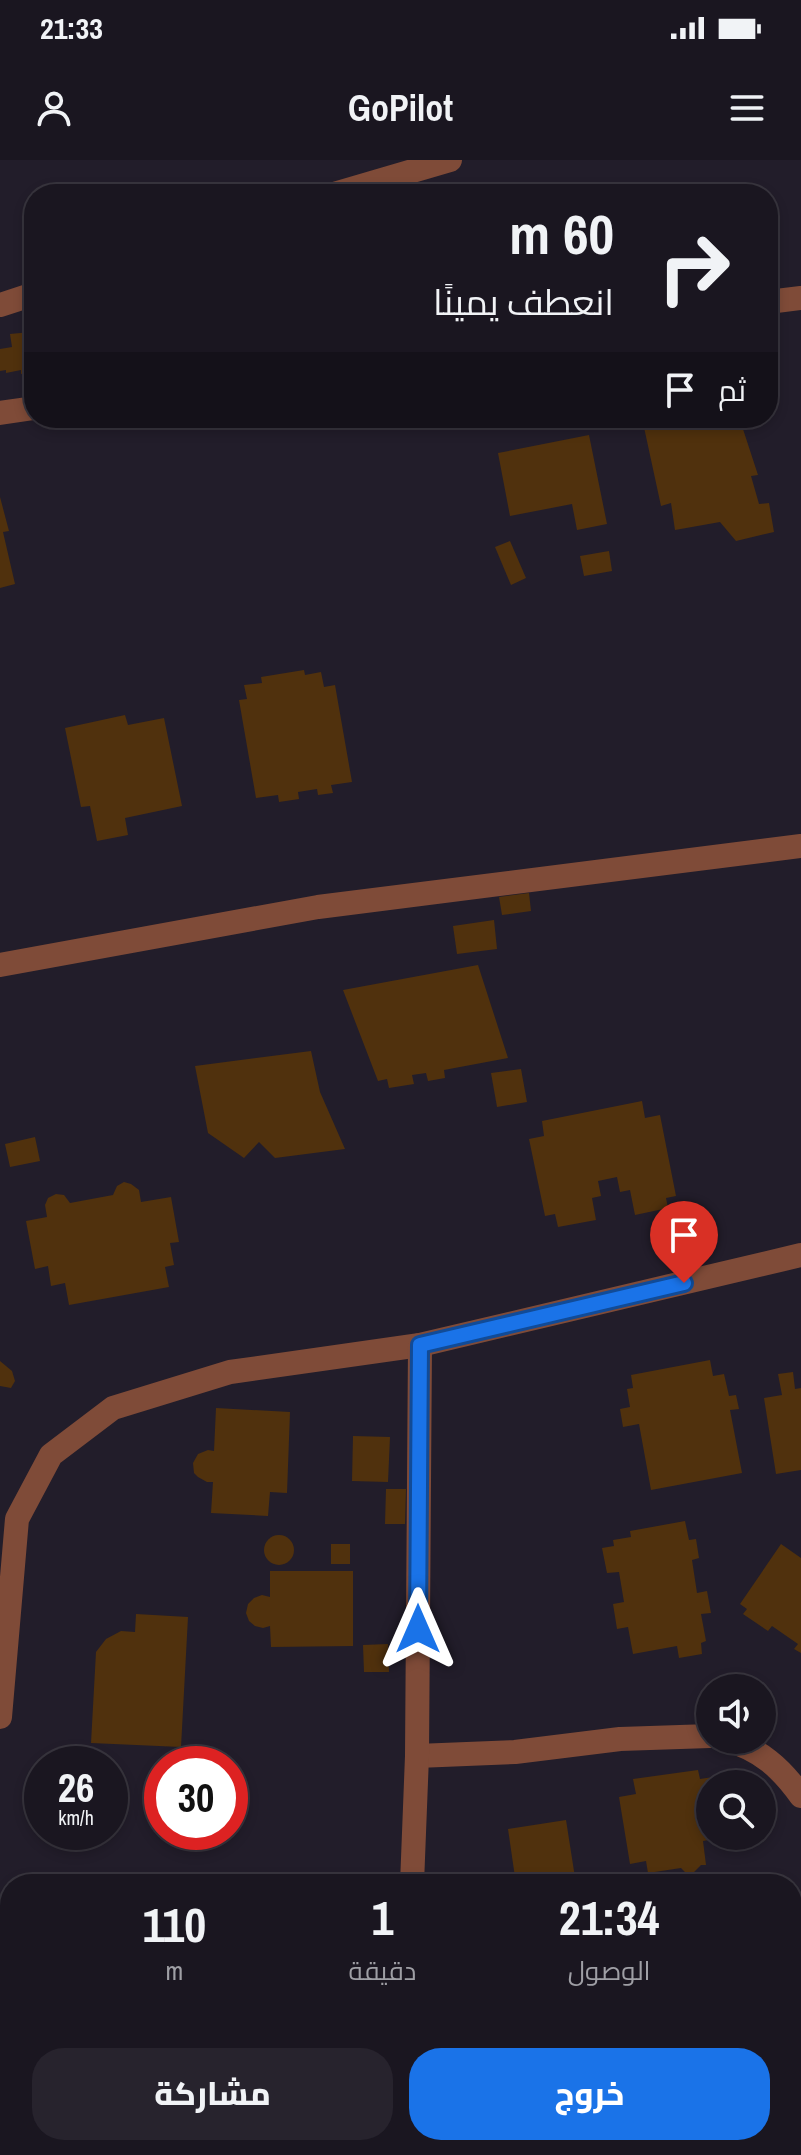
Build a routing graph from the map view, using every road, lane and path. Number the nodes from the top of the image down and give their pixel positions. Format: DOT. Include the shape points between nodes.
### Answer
graph roads {
  1 [pos="450,160"];
  2 [pos="368,184"];
  3 [pos="24,297"];
  4 [pos="801,298"];
  5 [pos="778,301"];
  6 [pos="0,305"];
  7 [pos="24,409"];
  8 [pos="0,413"];
  9 [pos="801,846"];
  10 [pos="0,965"];
  11 [pos="801,1255"];
  12 [pos="420,1345"];
  13 [pos="0,1717"];
  14 [pos="696,1736"];
  15 [pos="758,1754"];
  16 [pos="417,1756"];
  17 [pos="801,1796"];
  18 [pos="412,1874"];
  1 -- 2 [label="street"];
  3 -- 6 [label="street"];
  4 -- 5 [label="street"];
  7 -- 8 [label="street"];
  9 -- 10 [label="street" via="318,907"];
  11 -- 12 [label="street"];
  12 -- 13 [label="street" via="230,1372 113,1408 51,1455 17,1519"];
  12 -- 16 [label="street"];
  14 -- 16 [label="street"];
  15 -- 17 [label="street" via="785,1774"];
  16 -- 18 [label="street"];
}
